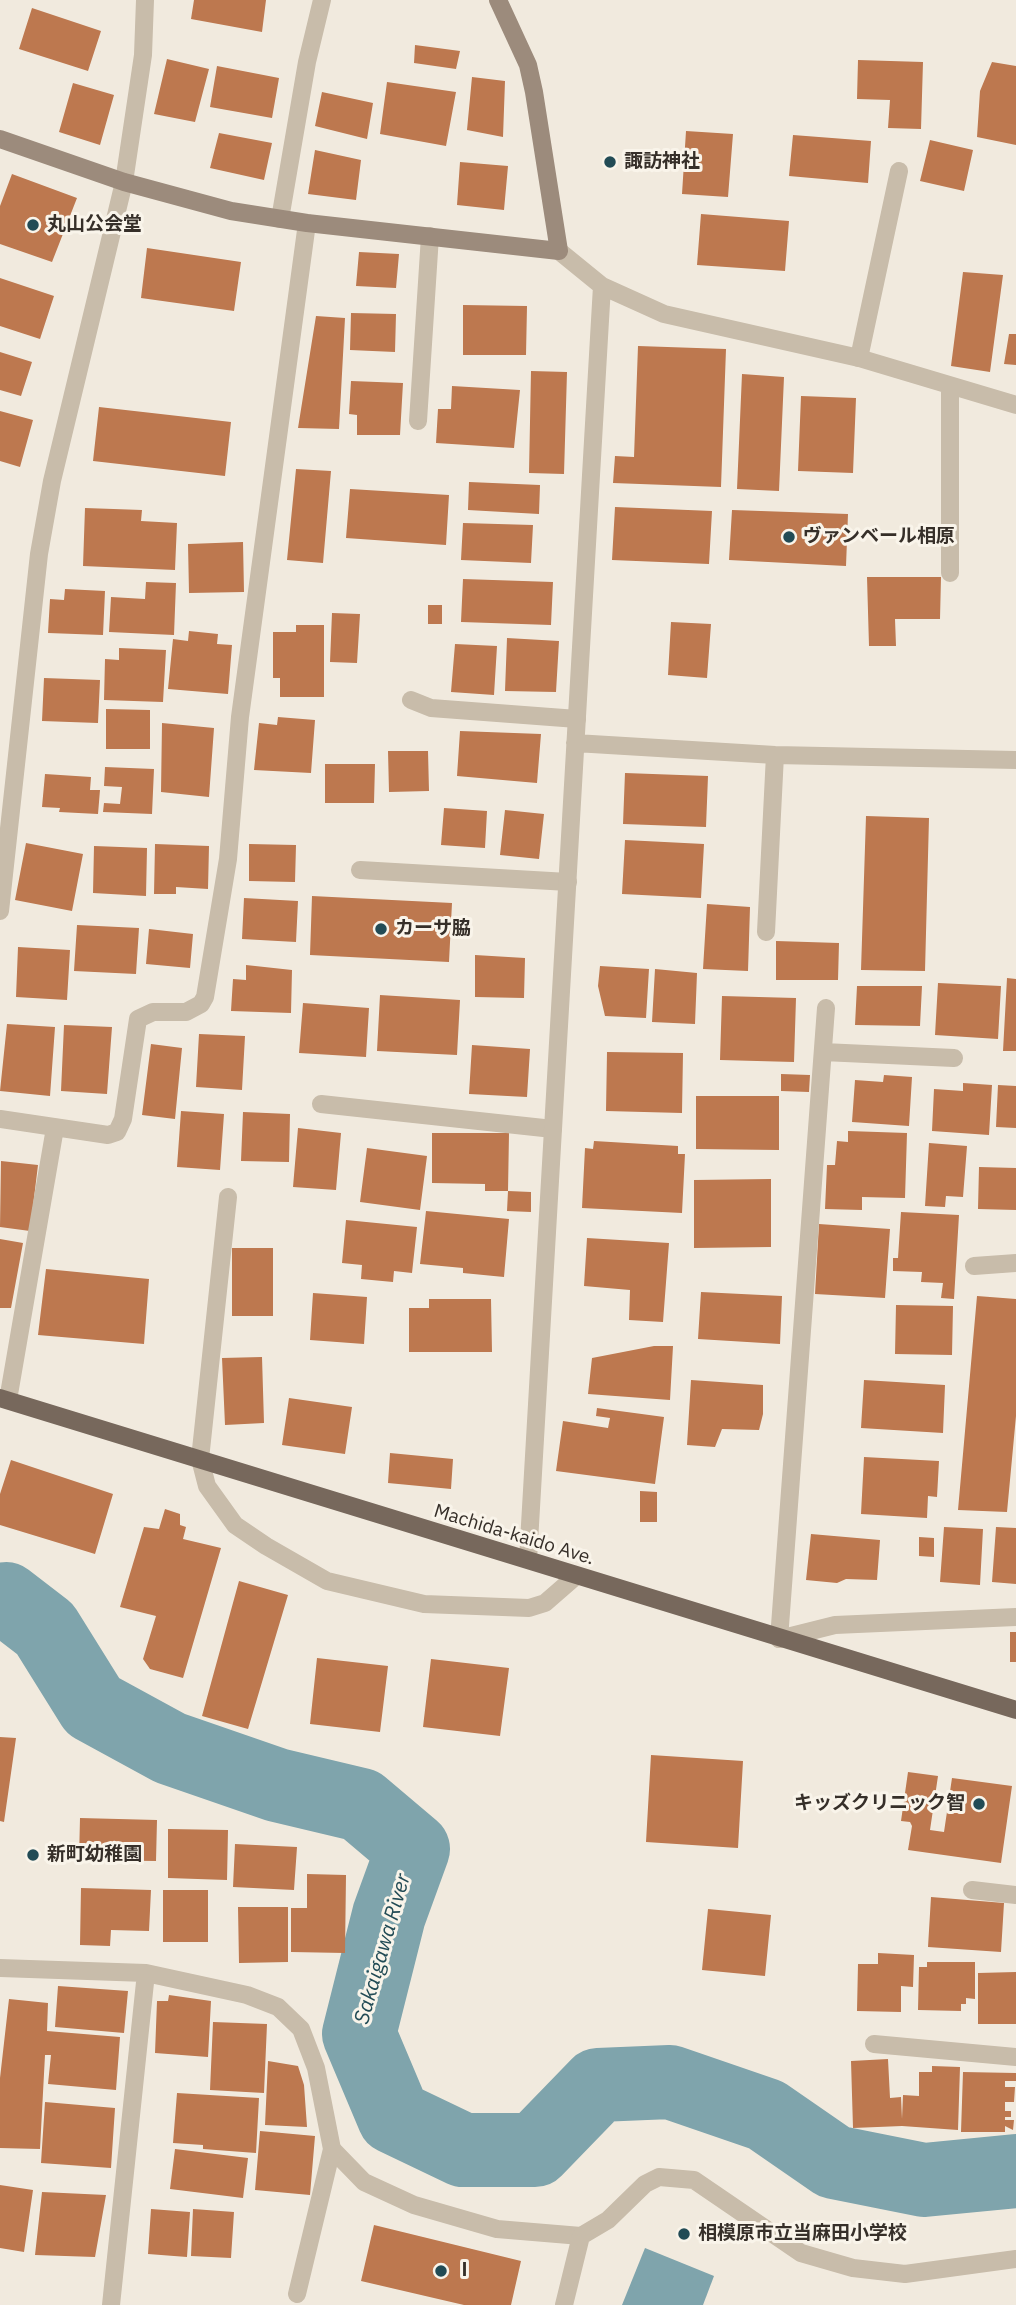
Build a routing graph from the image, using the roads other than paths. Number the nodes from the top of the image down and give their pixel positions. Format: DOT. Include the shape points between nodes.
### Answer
graph roads {
  1 [pos="145,0"];
  2 [pos="322,0"];
  3 [pos="498,0"];
  4 [pos="0,139"];
  5 [pos="899,171"];
  6 [pos="124,182"];
  7 [pos="280,219"];
  8 [pos="307,223"];
  9 [pos="430,236"];
  10 [pos="559,251"];
  11 [pos="602,286"];
  12 [pos="859,358"];
  13 [pos="950,386"];
  14 [pos="1016,405"];
  15 [pos="418,421"];
  16 [pos="950,573"];
  17 [pos="411,700"];
  18 [pos="577,719"];
  19 [pos="575,743"];
  20 [pos="775,755"];
  21 [pos="1016,760"];
  22 [pos="360,870"];
  23 [pos="568,882"];
  24 [pos="0,911"];
  25 [pos="766,932"];
  26 [pos="826,1008"];
  27 [pos="823,1052"];
  28 [pos="954,1058"];
  29 [pos="321,1104"];
  30 [pos="0,1119"];
  31 [pos="55,1128"];
  32 [pos="553,1129"];
  33 [pos="228,1198"];
  34 [pos="1016,1263"];
  35 [pos="974,1266"];
  36 [pos="4,1399"];
  37 [pos="200,1459"];
  38 [pos="528,1559"];
  39 [pos="576,1576"];
  40 [pos="1016,1617"];
  41 [pos="779,1639"];
  42 [pos="1016,1710"];
  43 [pos="972,1890"];
  44 [pos="1016,1895"];
  45 [pos="0,1968"];
  46 [pos="146,1973"];
  47 [pos="874,2044"];
  48 [pos="1016,2057"];
  49 [pos="332,2150"];
  50 [pos="580,2236"];
  51 [pos="1016,2259"];
  52 [pos="297,2294"];
  53 [pos="111,2305"];
  54 [pos="564,2305"];
  1 -- 6 [label="street" via="143,55"];
  2 -- 7 [label="street"];
  3 -- 10 [label="street" via="528,65"];
  4 -- 6 [label="street"];
  5 -- 12 [label="street"];
  6 -- 7 [label="street" via="231,211"];
  6 -- 24 [label="street" via="52,481 39,554"];
  7 -- 8 [label="street"];
  8 -- 9 [label="street"];
  8 -- 31 [label="street" via="240,717 228,859 205,997 186,1012 153,1012 138,1019 123,1119 117,1132 108,1135"];
  9 -- 10 [label="street"];
  9 -- 15 [label="street"];
  10 -- 11 [label="street"];
  11 -- 12 [label="street" via="636,304 688,321"];
  11 -- 18 [label="street"];
  12 -- 13 [label="street"];
  13 -- 14 [label="street"];
  13 -- 16 [label="street"];
  17 -- 18 [label="street" via="430,708"];
  18 -- 19 [label="street"];
  19 -- 20 [label="street"];
  19 -- 23 [label="street"];
  20 -- 21 [label="street"];
  20 -- 25 [label="street"];
  22 -- 23 [label="street"];
  23 -- 32 [label="street"];
  26 -- 27 [label="street"];
  27 -- 28 [label="street"];
  27 -- 41 [label="street"];
  29 -- 32 [label="street"];
  30 -- 31 [label="street"];
  31 -- 36 [label="street"];
  32 -- 38 [label="street"];
  33 -- 37 [label="street"];
  34 -- 35 [label="street"];
  36 -- 37 [label="main road, Machida-kaido Ave."];
  37 -- 38 [label="main road, Machida-kaido Ave."];
  37 -- 39 [label="street" via="207,1486 235,1525 327,1581 424,1604 529,1608 545,1603"];
  38 -- 39 [label="main road, Machida-kaido Ave."];
  39 -- 41 [label="main road, Machida-kaido Ave."];
  40 -- 41 [label="street" via="835,1625"];
  41 -- 42 [label="main road, Machida-kaido Ave."];
  43 -- 44 [label="street"];
  45 -- 46 [label="street"];
  46 -- 49 [label="street" via="247,1995 278,2007 301,2029 316,2067"];
  46 -- 53 [label="street"];
  47 -- 48 [label="street"];
  49 -- 50 [label="street" via="364,2182 414,2205 498,2229"];
  49 -- 52 [label="street"];
  50 -- 51 [label="street" via="608,2220 645,2184 681,2177 694,2180 801,2253 853,2268 905,2274"];
  50 -- 54 [label="street"];
}
